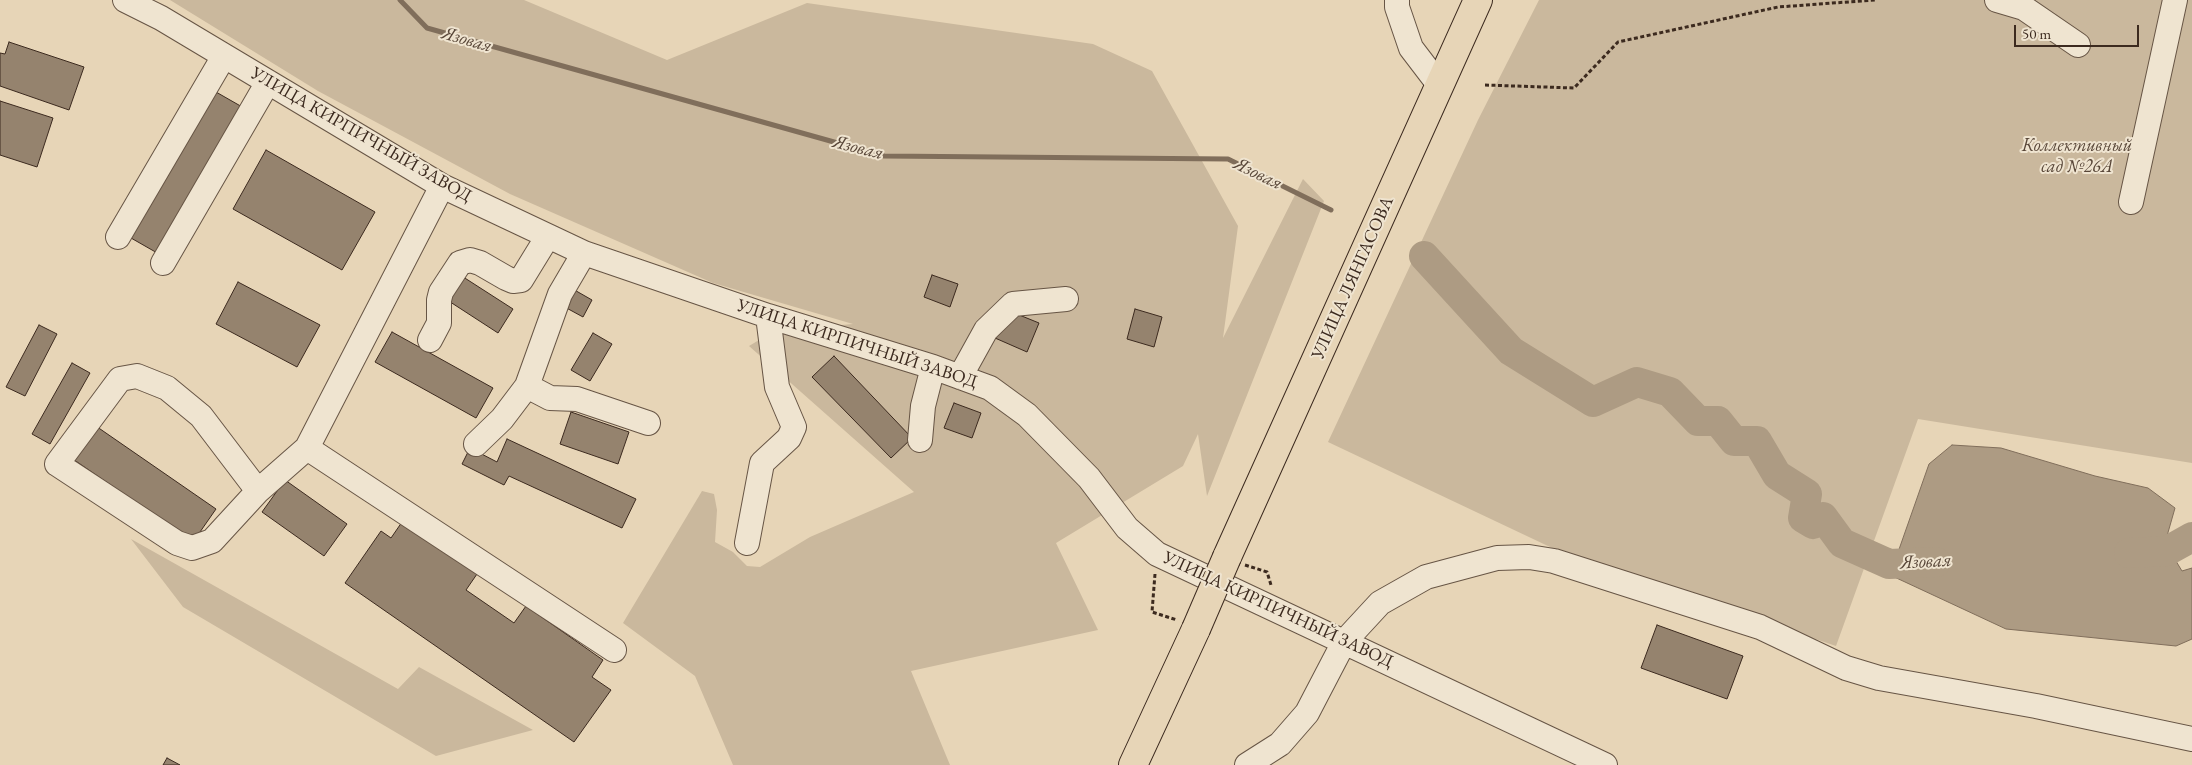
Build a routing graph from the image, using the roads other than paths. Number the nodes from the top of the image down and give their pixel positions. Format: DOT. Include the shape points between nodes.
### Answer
graph roads {
  1 [pos="126,0"];
  2 [pos="1397,0"];
  3 [pos="1478,0"];
  4 [pos="1997,0"];
  5 [pos="2175,0"];
  6 [pos="2078,45"];
  7 [pos="224,56"];
  8 [pos="268,82"];
  9 [pos="1440,86"];
  10 [pos="442,186"];
  11 [pos="2131,202"];
  12 [pos="548,236"];
  13 [pos="118,237"];
  14 [pos="584,253"];
  15 [pos="163,263"];
  16 [pos="1066,299"];
  17 [pos="768,316"];
  18 [pos="430,340"];
  19 [pos="933,367"];
  20 [pos="960,377"];
  21 [pos="527,386"];
  22 [pos="648,423"];
  23 [pos="920,440"];
  24 [pos="476,444"];
  25 [pos="307,448"];
  26 [pos="258,490"];
  27 [pos="746,543"];
  28 [pos="1344,642"];
  29 [pos="614,650"];
  30 [pos="2192,739"];
  31 [pos="1562,756"];
  32 [pos="1133,765"];
  33 [pos="1247,765"];
  34 [pos="1605,765"];
  1 -- 7 [label="street, УЛИЦА КИРПИЧНЫЙ ЗАВОД"];
  2 -- 9 [label="street" via="1411,48"];
  3 -- 9 [label="main road, УЛИЦА ЛЯНГАСОВА"];
  4 -- 6 [label="street" via="2024,8"];
  5 -- 11 [label="street"];
  7 -- 8 [label="street, УЛИЦА КИРПИЧНЫЙ ЗАВОД"];
  7 -- 13 [label="street"];
  8 -- 10 [label="street, УЛИЦА КИРПИЧНЫЙ ЗАВОД"];
  8 -- 15 [label="street"];
  9 -- 32 [label="main road, УЛИЦА ЛЯНГАСОВА, bridge" via="1227,557 1187,625"];
  10 -- 12 [label="street, УЛИЦА КИРПИЧНЫЙ ЗАВОД"];
  10 -- 25 [label="street"];
  12 -- 14 [label="street, УЛИЦА КИРПИЧНЫЙ ЗАВОД"];
  12 -- 18 [label="street" via="521,280 513,281 470,260 460,263 441,292 439,323"];
  14 -- 17 [label="street, УЛИЦА КИРПИЧНЫЙ ЗАВОД"];
  14 -- 21 [label="street" via="560,294"];
  16 -- 20 [label="street" via="1013,304 986,330"];
  17 -- 19 [label="street, УЛИЦА КИРПИЧНЫЙ ЗАВОД"];
  17 -- 27 [label="street" via="777,387 794,427 789,438 762,463"];
  19 -- 20 [label="street, УЛИЦА КИРПИЧНЫЙ ЗАВОД"];
  19 -- 23 [label="street" via="923,406"];
  20 -- 28 [label="street, УЛИЦА КИРПИЧНЫЙ ЗАВОД" via="990,388 1027,415 1089,478 1127,528 1157,554"];
  21 -- 22 [label="street" via="550,398 576,399"];
  21 -- 24 [label="street" via="502,419"];
  25 -- 26 [label="street"];
  25 -- 29 [label="street"];
  26 -- 26 [label="street" via="212,541 192,548 177,543 56,464 120,379 137,376 167,388 202,416"];
  28 -- 30 [label="street" via="1380,603 1426,577 1497,558 1529,556 1554,561 1760,627 1846,668 1879,678 2036,706"];
  28 -- 31 [label="street, УЛИЦА КИРПИЧНЫЙ ЗАВОД"];
  28 -- 33 [label="street" via="1308,713 1280,744"];
  31 -- 34 [label="street, УЛИЦА КИРПИЧНЫЙ ЗАВОД"];
}
